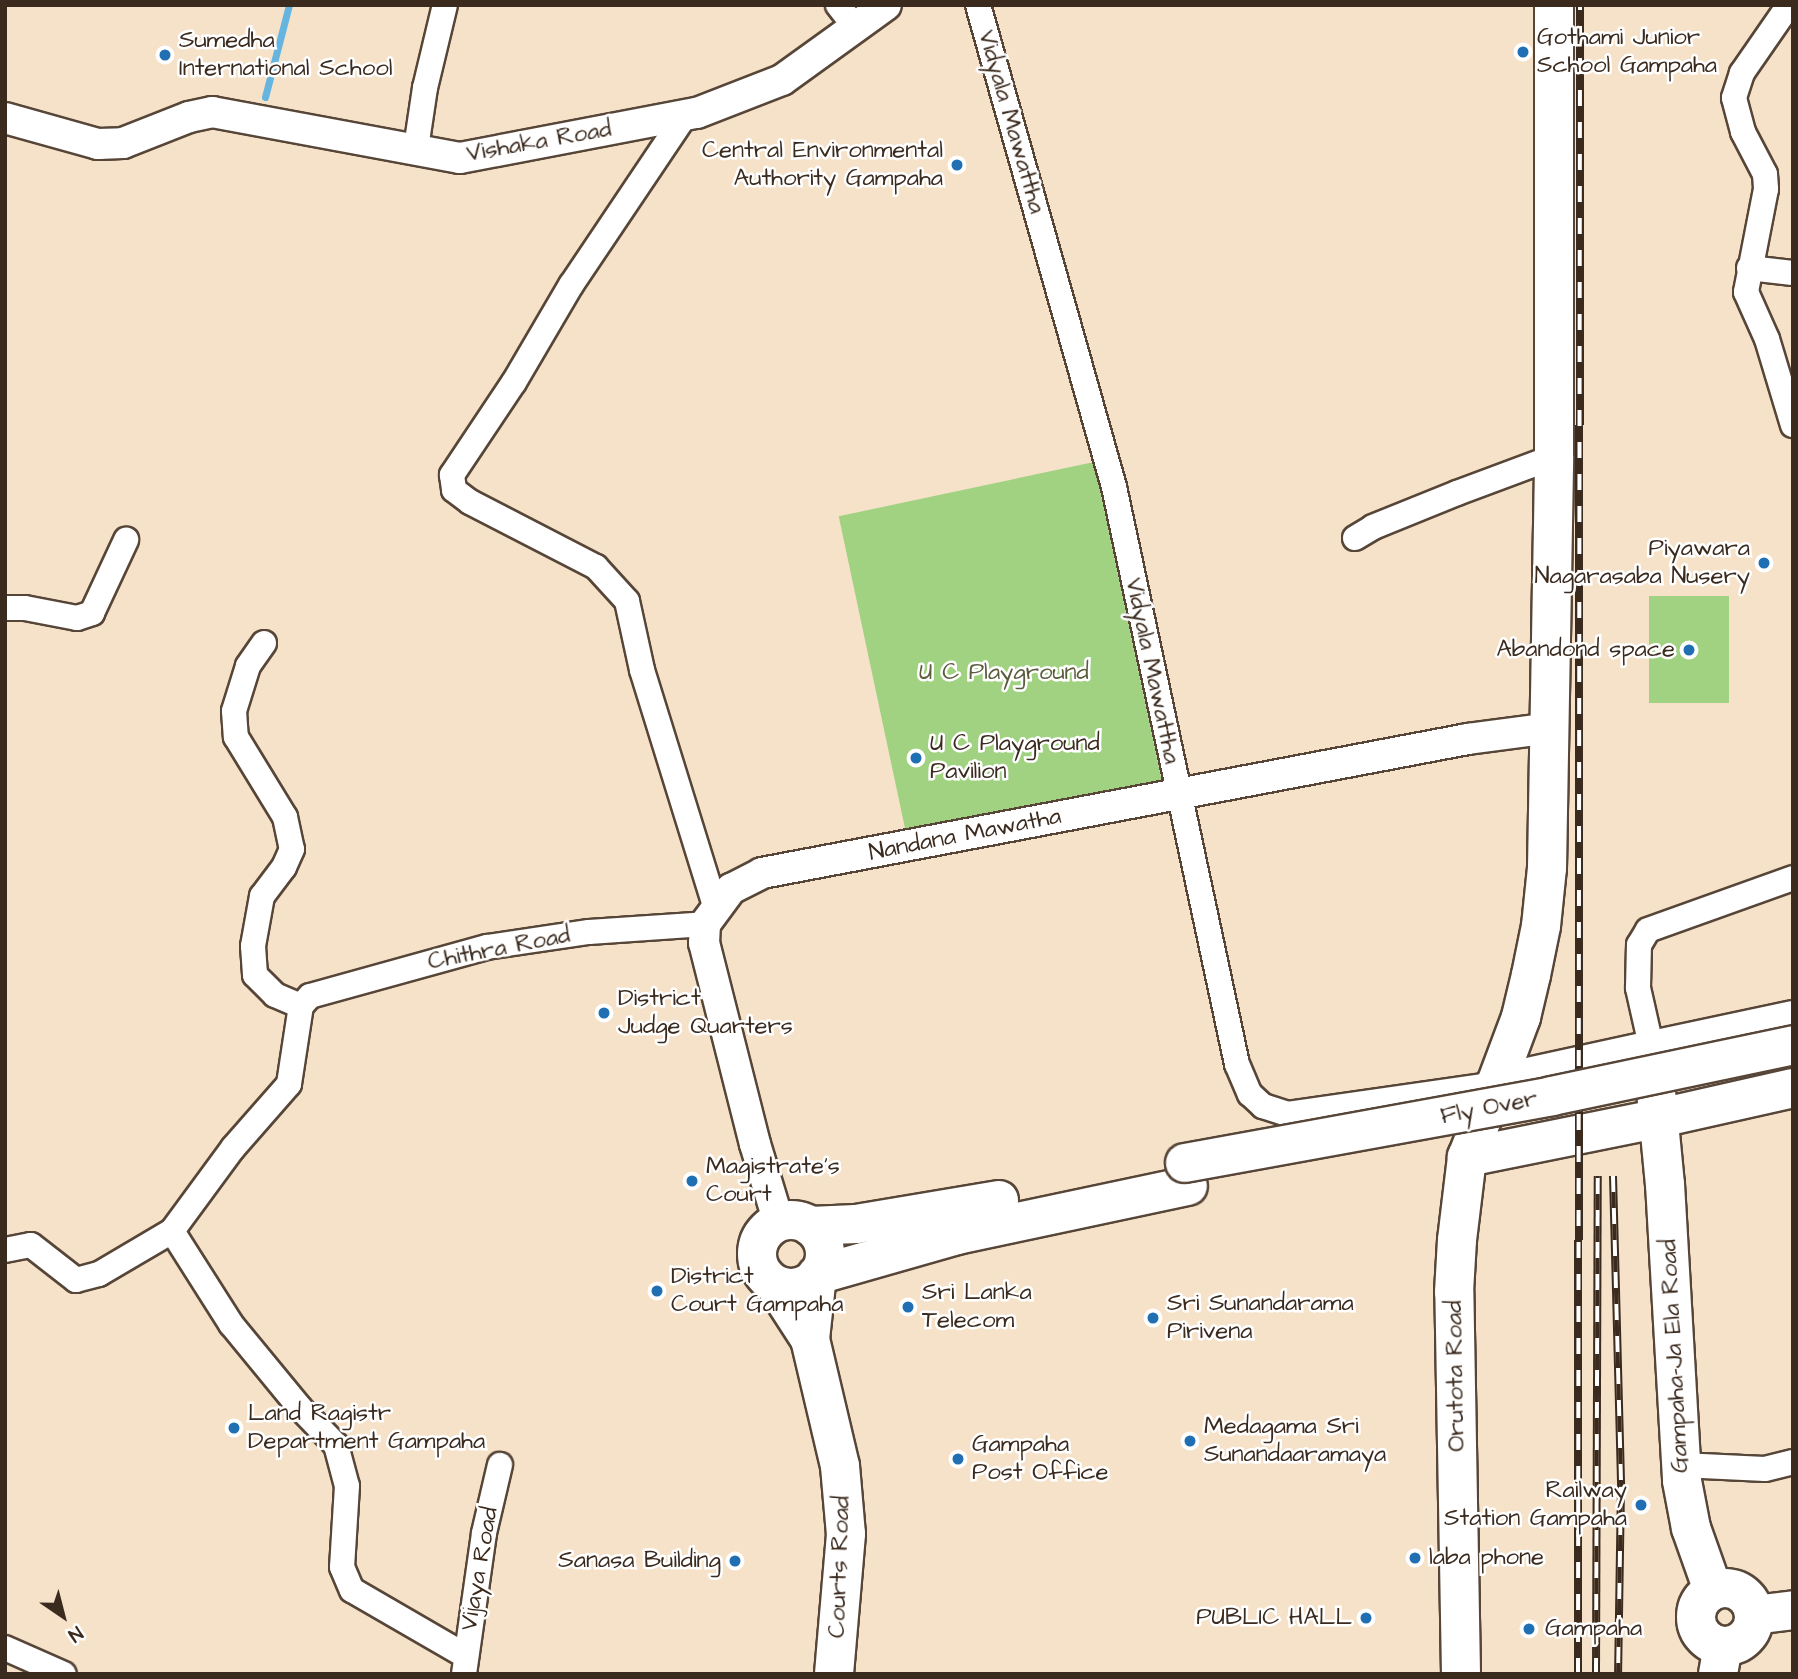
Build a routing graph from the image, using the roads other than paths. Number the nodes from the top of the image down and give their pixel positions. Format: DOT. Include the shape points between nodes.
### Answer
graph roads {
  1 [pos="445,5"];
  2 [pos="886,5"];
  3 [pos="978,5"];
  4 [pos="1554,5"];
  5 [pos="1789,5"];
  6 [pos="847,17"];
  7 [pos="684,117"];
  8 [pos="5,118"];
  9 [pos="416,148"];
  10 [pos="1749,268"];
  11 [pos="1793,273"];
  12 [pos="1793,425"];
  13 [pos="1554,457"];
  14 [pos="1356,538"];
  15 [pos="126,540"];
  16 [pos="5,608"];
  17 [pos="264,643"];
  18 [pos="1550,728"];
  19 [pos="1177,794"];
  20 [pos="1793,878"];
  21 [pos="711,917"];
  22 [pos="302,1006"];
  23 [pos="1793,1020"];
  24 [pos="1793,1045"];
  25 [pos="1652,1050"];
  26 [pos="1793,1067"];
  27 [pos="1496,1084"];
  28 [pos="1793,1087"];
  29 [pos="1660,1118"];
  30 [pos="1468,1157"];
  31 [pos="1186,1175"];
  32 [pos="1116,1188"];
  33 [pos="795,1224"];
  34 [pos="172,1231"];
  35 [pos="5,1250"];
  36 [pos="817,1276"];
  37 [pos="775,1284"];
  38 [pos="810,1339"];
  39 [pos="1793,1462"];
  40 [pos="500,1465"];
  41 [pos="1681,1465"];
  42 [pos="1713,1590"];
  43 [pos="1793,1610"];
  44 [pos="1754,1615"];
  45 [pos="5,1648"];
  46 [pos="1721,1660"];
  47 [pos="465,1665"];
  48 [pos="64,1674"];
  49 [pos="834,1674"];
  50 [pos="1461,1674"];
  1 -- 9 [label="street"];
  2 -- 6 [label="street, Vishaka Road"];
  3 -- 19 [label="street, Vidyala Mawattha" via="1114,487"];
  4 -- 13 [label="main road, Orutota Road"];
  5 -- 10 [label="street" via="1742,73 1734,98 1744,132 1765,174 1766,189"];
  6 -- 7 [label="street, Vishaka Road" via="782,80"];
  7 -- 9 [label="street, Vishaka Road" via="460,158"];
  7 -- 21 [label="street" via="452,475 454,490 470,502 596,567 627,601"];
  8 -- 9 [label="street, Vishaka Road" via="98,144 123,143 212,112"];
  10 -- 11 [label="street"];
  10 -- 12 [label="street" via="1746,292"];
  13 -- 14 [label="street" via="1373,527"];
  13 -- 18 [label="main road, Orutota Road"];
  15 -- 16 [label="street" via="92,613 77,618"];
  17 -- 22 [label="street" via="248,666 234,712 236,737 285,817 292,849 262,896 253,946 255,975 275,995"];
  18 -- 19 [label="street, Nandana Mawatha"];
  18 -- 27 [label="main road, Orutota Road" via="1541,926 1521,1017"];
  19 -- 21 [label="street, Nandana Mawatha" via="762,873 731,889"];
  19 -- 27 [label="street, Vidyala Mawattha" via="1237,1064 1250,1094 1263,1105 1288,1114"];
  20 -- 25 [label="street" via="1648,930 1640,945 1638,989"];
  21 -- 22 [label="street, Chithra Road" via="487,947 310,996"];
  21 -- 33 [label="street" via="704,943 755,1143"];
  22 -- 34 [label="street" via="289,1084 233,1148"];
  23 -- 25 [label="main road"];
  24 -- 31 [label="main road, Fly Over, bridge"];
  25 -- 27 [label="main road"];
  25 -- 29 [label="main road, Gampaha-Ja Ela Road"];
  26 -- 31 [label="main road, Fly Over" via="1547,1120"];
  27 -- 30 [label="main road, Orutota Road"];
  28 -- 29 [label="main road"];
  29 -- 30 [label="main road"];
  29 -- 41 [label="main road, Gampaha-Ja Ela Road"];
  30 -- 50 [label="main road, Orutota Road" via="1454,1292"];
  31 -- 32 [label="main road"];
  32 -- 33 [label="main road" via="856,1224"];
  32 -- 36 [label="main road"];
  33 -- 36 [label="main road" via="818,1233 825,1254"];
  33 -- 37 [label="main road" via="763,1236 757,1257 766,1277"];
  34 -- 35 [label="street" via="99,1274 76,1280 31,1245"];
  34 -- 47 [label="street" via="231,1324 336,1445 347,1486 342,1567 352,1590"];
  36 -- 37 [label="main road" via="798,1287"];
  36 -- 38 [label="main road, Courts Road"];
  37 -- 38 [label="main road, Courts Road"];
  38 -- 49 [label="main road, Courts Road" via="846,1501"];
  39 -- 41 [label="street" via="1765,1469"];
  40 -- 47 [label="street, Vijaya Road" via="484,1533"];
  41 -- 42 [label="main road, Gampaha-Ja Ela Road" via="1691,1528"];
  42 -- 44 [label="main road" via="1728,1588 1742,1593"];
  42 -- 46 [label="main road" via="1699,1603 1695,1622"];
  43 -- 44 [label="main road"];
  44 -- 46 [label="main road" via="1746,1638"];
  45 -- 48 [label="street"];
}
